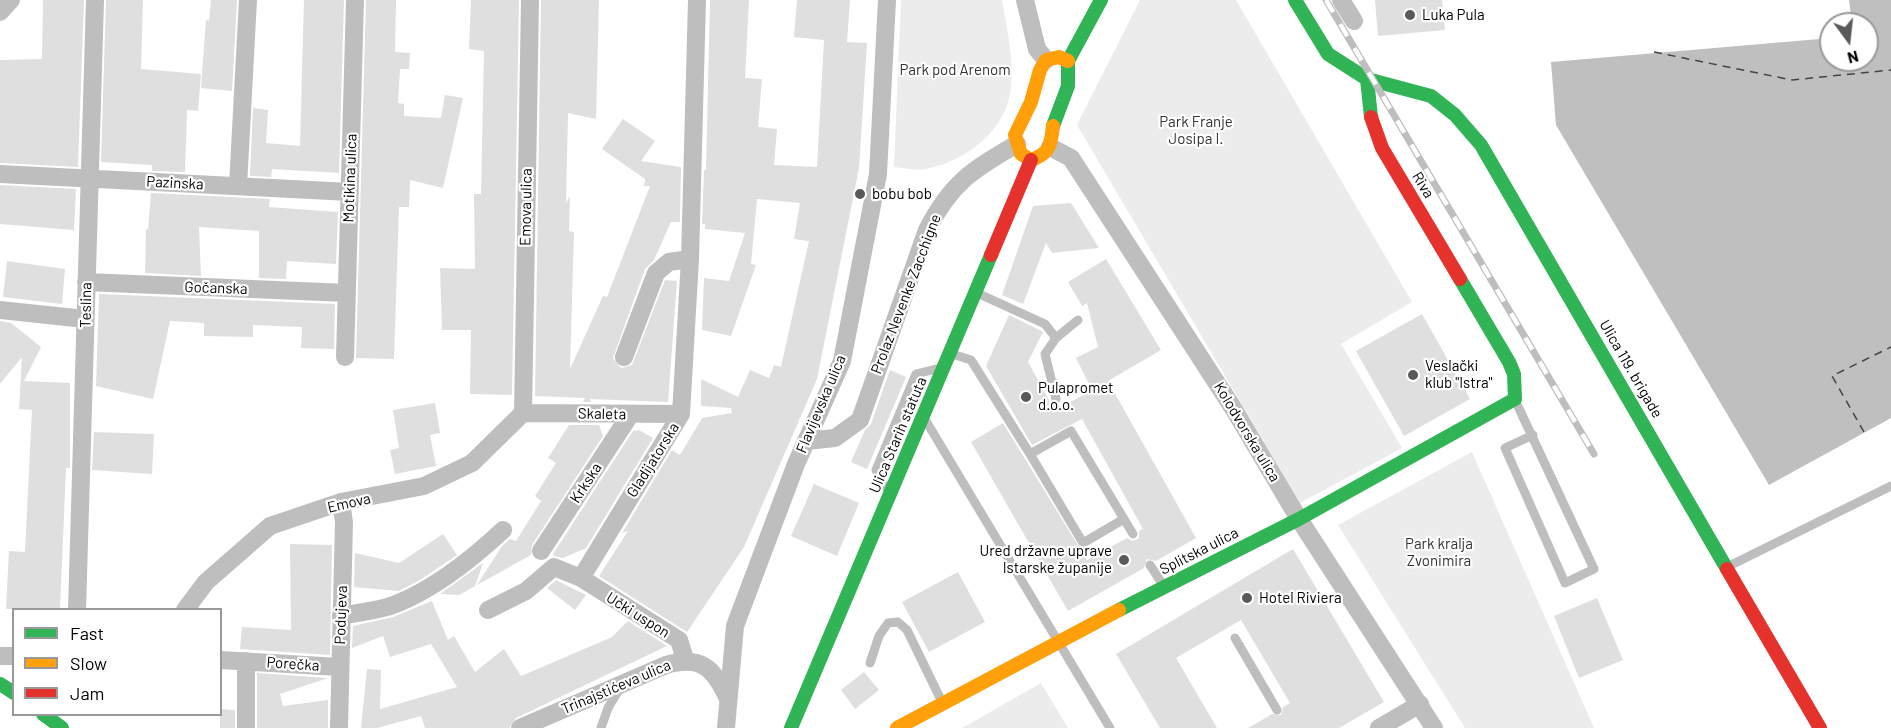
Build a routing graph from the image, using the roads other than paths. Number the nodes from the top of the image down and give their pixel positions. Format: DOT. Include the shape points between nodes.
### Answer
graph roads {
  1 [pos="11,0"];
  2 [pos="95,0"];
  3 [pos="248,0"];
  4 [pos="355,0"];
  5 [pos="530,0"];
  6 [pos="697,0"];
  7 [pos="887,0"];
  8 [pos="1025,0"];
  9 [pos="1101,0"];
  10 [pos="1295,0"];
  11 [pos="1341,0"];
  12 [pos="0,12"];
  13 [pos="1354,21"];
  14 [pos="1046,60"];
  15 [pos="1068,61"];
  16 [pos="1367,79"];
  17 [pos="1017,144"];
  18 [pos="1050,147"];
  19 [pos="1031,160"];
  20 [pos="0,174"];
  21 [pos="89,178"];
  22 [pos="238,186"];
  23 [pos="350,192"];
  24 [pos="690,259"];
  25 [pos="86,282"];
  26 [pos="975,292"];
  27 [pos="347,293"];
  28 [pos="0,310"];
  29 [pos="85,319"];
  30 [pos="1078,320"];
  31 [pos="1056,338"];
  32 [pos="950,353"];
  33 [pos="345,357"];
  34 [pos="624,357"];
  35 [pos="944,367"];
  36 [pos="1056,399"];
  37 [pos="1515,399"];
  38 [pos="523,413"];
  39 [pos="681,414"];
  40 [pos="630,415"];
  41 [pos="923,417"];
  42 [pos="1533,435"];
  43 [pos="806,441"];
  44 [pos="1030,454"];
  45 [pos="1891,486"];
  46 [pos="891,495"];
  47 [pos="341,502"];
  48 [pos="1124,519"];
  49 [pos="1299,519"];
  50 [pos="503,530"];
  51 [pos="1133,534"];
  52 [pos="541,551"];
  53 [pos="1150,565"];
  54 [pos="1726,568"];
  55 [pos="581,578"];
  56 [pos="1164,587"];
  57 [pos="76,608"];
  58 [pos="186,608"];
  59 [pos="488,610"];
  60 [pos="341,616"];
  61 [pos="1235,638"];
  62 [pos="1058,642"];
  63 [pos="686,659"];
  64 [pos="222,660"];
  65 [pos="246,661"];
  66 [pos="870,663"];
  67 [pos="339,667"];
  68 [pos="623,683"];
  69 [pos="729,701"];
  70 [pos="943,704"];
  71 [pos="1420,704"];
  72 [pos="1277,711"];
  73 [pos="46,716"];
  74 [pos="791,726"];
  75 [pos="62,728"];
  76 [pos="246,728"];
  77 [pos="339,728"];
  78 [pos="520,728"];
  79 [pos="601,728"];
  80 [pos="726,728"];
  81 [pos="897,728"];
  82 [pos="1110,728"];
  83 [pos="1379,728"];
  84 [pos="1434,728"];
  85 [pos="1820,728"];
  1 -- 12 [label="street"];
  2 -- 21 [label="street, Teslina"];
  3 -- 22 [label="street"];
  4 -- 23 [label="street, Motikina ulica"];
  5 -- 38 [label="street, Emova ulica"];
  6 -- 24 [label="street, Gladijatorska"];
  7 -- 43 [label="street, Flavijevska ulica" via="878,174 842,361"];
  8 -- 14 [label="street" via="1037,49"];
  9 -- 15 [label="main road"];
  10 -- 16 [label="main road" via="1328,54"];
  11 -- 13 [label="street"];
  14 -- 15 [label="main road" via="1059,57"];
  14 -- 17 [label="main road" via="1015,135"];
  15 -- 18 [label="main road" via="1070,80 1053,122"];
  16 -- 37 [label="main road, Riva" via="1369,111 1382,148 1509,362 1514,374"];
  16 -- 54 [label="main road, Ulica 119. brigade" via="1431,96 1455,115 1481,145"];
  17 -- 19 [label="main road" via="1021,154"];
  17 -- 43 [label="street, Prolaz Nevenke Zacchigne" via="971,172 940,203 860,420 835,438"];
  18 -- 19 [label="main road" via="1041,157"];
  18 -- 49 [label="street, Kolodvorska ulica" via="1071,158 1233,408"];
  19 -- 26 [label="main road, Ulica Starih statuta"];
  20 -- 21 [label="street, Pazinska"];
  21 -- 22 [label="street, Pazinska"];
  21 -- 25 [label="street, Teslina"];
  22 -- 23 [label="street, Pazinska"];
  23 -- 27 [label="street, Motikina ulica"];
  24 -- 34 [label="street" via="669,262 656,273"];
  24 -- 39 [label="street, Gladijatorska"];
  25 -- 27 [label="street, Gočanska"];
  25 -- 29 [label="street, Teslina"];
  26 -- 31 [label="lane" via="1045,324"];
  26 -- 32 [label="main road, Ulica Starih statuta"];
  27 -- 33 [label="street, Motikina ulica"];
  28 -- 29 [label="street"];
  29 -- 57 [label="street, Teslina"];
  30 -- 31 [label="lane"];
  31 -- 36 [label="lane" via="1045,354"];
  32 -- 35 [label="main road, Ulica Starih statuta"];
  32 -- 44 [label="lane" via="971,360"];
  35 -- 41 [label="main road, Ulica Starih statuta"];
  35 -- 46 [label="lane" via="916,374 911,385 876,470"];
  37 -- 42 [label="lane"];
  37 -- 49 [label="main road, Splitska ulica"];
  38 -- 40 [label="street, Skaleta"];
  38 -- 47 [label="street, Emova" via="472,463 424,486"];
  39 -- 40 [label="street, Skaleta"];
  39 -- 55 [label="street, Gladijatorska"];
  40 -- 52 [label="street, Krkska"];
  41 -- 46 [label="main road, Ulica Starih statuta"];
  41 -- 62 [label="lane"];
  42 -- 42 [label="lane" via="1594,569 1565,583 1505,448"];
  43 -- 69 [label="street, Flavijevska ulica" via="735,626"];
  44 -- 48 [label="lane" via="1071,432"];
  44 -- 48 [label="lane" via="1083,543"];
  45 -- 54 [label="lane"];
  46 -- 74 [label="main road, Ulica Starih statuta"];
  47 -- 58 [label="street, Emova" via="270,526 206,582"];
  47 -- 60 [label="street, Podujeva"];
  48 -- 51 [label="lane"];
  49 -- 56 [label="main road, Splitska ulica"];
  49 -- 71 [label="street, Kolodvorska ulica"];
  50 -- 60 [label="street" via="427,590 394,605"];
  53 -- 56 [label="lane"];
  54 -- 85 [label="main road, Ulica 119. brigade"];
  55 -- 59 [label="street, Učki uspon" via="554,567 526,591"];
  55 -- 63 [label="street, Učki uspon" via="679,640"];
  56 -- 62 [label="main road, Splitska ulica"];
  60 -- 67 [label="street, Podujeva"];
  61 -- 72 [label="lane"];
  62 -- 70 [label="main road, Splitska ulica"];
  62 -- 82 [label="lane"];
  63 -- 68 [label="street, Trinajstićeva ulica"];
  63 -- 69 [label="street, Trinajstićeva ulica" via="711,670"];
  64 -- 65 [label="street, Porečka"];
  65 -- 67 [label="street, Porečka"];
  65 -- 76 [label="street, Porečka"];
  66 -- 70 [label="lane" via="879,636 888,623 898,622 907,630"];
  67 -- 77 [label="street, Podujeva"];
  68 -- 78 [label="street, Trinajstićeva ulica"];
  68 -- 79 [label="lane"];
  69 -- 80 [label="street, Flavijevska ulica"];
  70 -- 81 [label="main road, Splitska ulica"];
  71 -- 83 [label="street"];
  71 -- 84 [label="street, Kolodvorska ulica"];
  73 -- 75 [label="main road"];
}
